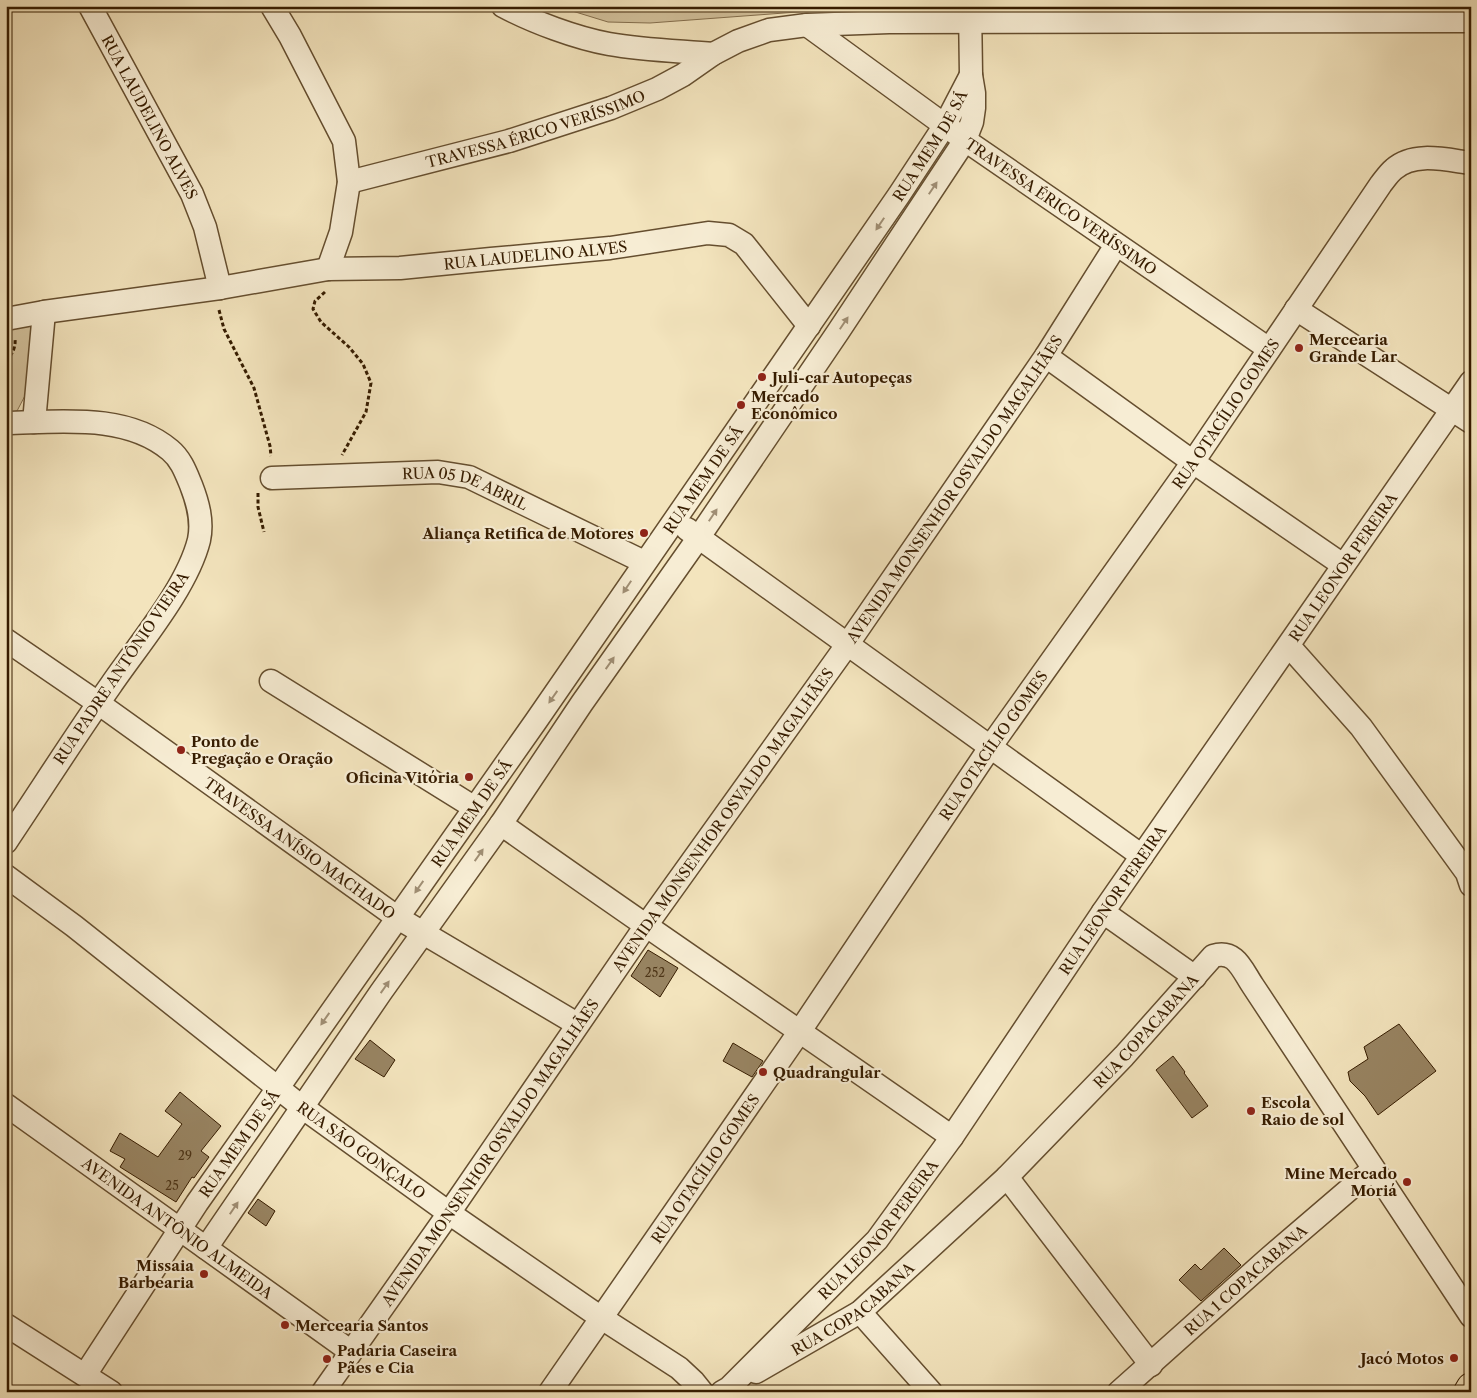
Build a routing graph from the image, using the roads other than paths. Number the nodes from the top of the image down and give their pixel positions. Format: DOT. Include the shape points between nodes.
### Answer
graph roads {
  1 [pos="90,6"];
  2 [pos="272,6"];
  3 [pos="503,6"];
  4 [pos="970,14"];
  5 [pos="1471,21"];
  6 [pos="808,24"];
  7 [pos="713,54"];
  8 [pos="971,75"];
  9 [pos="945,125"];
  10 [pos="965,140"];
  11 [pos="1471,163"];
  12 [pos="349,182"];
  13 [pos="1116,245"];
  14 [pos="336,269"];
  15 [pos="220,288"];
  16 [pos="1296,309"];
  17 [pos="44,312"];
  18 [pos="6,319"];
  19 [pos="807,331"];
  20 [pos="1269,349"];
  21 [pos="824,352"];
  22 [pos="1046,356"];
  23 [pos="1471,382"];
  24 [pos="1462,416"];
  25 [pos="34,422"];
  26 [pos="6,423"];
  27 [pos="1193,462"];
  28 [pos="272,478"];
  29 [pos="674,519"];
  30 [pos="698,537"];
  31 [pos="644,562"];
  32 [pos="1344,565"];
  33 [pos="6,640"];
  34 [pos="847,645"];
  35 [pos="1289,646"];
  36 [pos="272,682"];
  37 [pos="98,703"];
  38 [pos="991,746"];
  39 [pos="475,808"];
  40 [pos="501,824"];
  41 [pos="6,842"];
  42 [pos="1142,856"];
  43 [pos="6,876"];
  44 [pos="1470,876"];
  45 [pos="1103,912"];
  46 [pos="398,918"];
  47 [pos="645,927"];
  48 [pos="423,934"];
  49 [pos="1195,977"];
  50 [pos="577,1024"];
  51 [pos="800,1031"];
  52 [pos="277,1088"];
  53 [pos="6,1105"];
  54 [pos="302,1107"];
  55 [pos="952,1137"];
  56 [pos="1373,1169"];
  57 [pos="1007,1177"];
  58 [pos="449,1213"];
  59 [pos="179,1229"];
  60 [pos="206,1248"];
  61 [pos="860,1312"];
  62 [pos="1471,1316"];
  63 [pos="600,1317"];
  64 [pos="6,1325"];
  65 [pos="350,1351"];
  66 [pos="1151,1365"];
  67 [pos="85,1375"];
  68 [pos="1471,1387"];
  69 [pos="726,1390"];
  70 [pos="111,1392"];
  71 [pos="323,1392"];
  72 [pos="550,1392"];
  73 [pos="702,1392"];
  74 [pos="932,1392"];
  75 [pos="1119,1392"];
  76 [pos="1468,1392"];
  1 -- 15 [label="street, RUA LAUDELINO ALVES" via="192,194 205,227"];
  2 -- 12 [label="street" via="344,141"];
  3 -- 7 [label="street" via="554,28 607,43"];
  4 -- 5 [label="street, TRAVESSA ÉRICO VERÍSSIMO"];
  4 -- 6 [label="street, TRAVESSA ÉRICO VERÍSSIMO"];
  4 -- 8 [label="street"];
  6 -- 7 [label="street, TRAVESSA ÉRICO VERÍSSIMO" via="769,30"];
  6 -- 9 [label="street, TRAVESSA ÉRICO VERÍSSIMO"];
  7 -- 12 [label="street, TRAVESSA ÉRICO VERÍSSIMO" via="657,89 611,108 509,141"];
  8 -- 9 [label="street, RUA MEM DE SÁ"];
  8 -- 10 [label="street, RUA MEM DE SÁ" via="974,108"];
  9 -- 10 [label="street, TRAVESSA ÉRICO VERÍSSIMO"];
  9 -- 19 [label="street, RUA MEM DE SÁ, one-way"];
  10 -- 13 [label="street, TRAVESSA ÉRICO VERÍSSIMO"];
  21 -- 10 [label="street, RUA MEM DE SÁ, one-way"];
  11 -- 16 [label="street, RUA OTACÍLIO GOMES" via="1415,159 1394,169"];
  12 -- 14 [label="street"];
  13 -- 20 [label="street, TRAVESSA ÉRICO VERÍSSIMO"];
  13 -- 22 [label="street, AVENIDA MONSENHOR OSVALDO MAGALHÃES"];
  14 -- 15 [label="street, RUA LAUDELINO ALVES"];
  14 -- 19 [label="street, RUA LAUDELINO ALVES" via="400,268 610,248 708,233 729,235 744,244"];
  15 -- 17 [label="street, RUA LAUDELINO ALVES"];
  16 -- 20 [label="street, RUA OTACÍLIO GOMES"];
  16 -- 24 [label="street"];
  17 -- 18 [label="street, RUA LAUDELINO ALVES"];
  17 -- 25 [label="street"];
  19 -- 21 [label="street, RUA LAUDELINO ALVES"];
  19 -- 29 [label="street, RUA MEM DE SÁ"];
  20 -- 27 [label="street, RUA OTACÍLIO GOMES"];
  30 -- 21 [label="street, RUA MEM DE SÁ, one-way"];
  22 -- 27 [label="street"];
  22 -- 34 [label="street, AVENIDA MONSENHOR OSVALDO MAGALHÃES"];
  23 -- 24 [label="street, RUA LEONOR PEREIRA"];
  24 -- 32 [label="street, RUA LEONOR PEREIRA"];
  25 -- 26 [label="street, RUA PADRE ANTÔNIO VIEIRA"];
  25 -- 37 [label="street, RUA PADRE ANTÔNIO VIEIRA" via="99,423 125,427 151,437 171,451 185,469 198,506 201,520 199,540 188,570"];
  27 -- 32 [label="street"];
  27 -- 38 [label="street, RUA OTACÍLIO GOMES"];
  28 -- 31 [label="street, RUA 05 DE ABRIL" via="438,472 469,477"];
  29 -- 30 [label="street"];
  29 -- 31 [label="street, RUA MEM DE SÁ"];
  30 -- 34 [label="street"];
  40 -- 30 [label="street, RUA MEM DE SÁ, one-way"];
  31 -- 39 [label="street, RUA MEM DE SÁ, one-way"];
  32 -- 35 [label="street, RUA LEONOR PEREIRA"];
  33 -- 37 [label="street, TRAVESSA ANÍSIO MACHADO"];
  34 -- 38 [label="street"];
  34 -- 47 [label="street, AVENIDA MONSENHOR OSVALDO MAGALHÃES"];
  35 -- 42 [label="street, RUA LEONOR PEREIRA"];
  35 -- 44 [label="street" via="1361,727"];
  36 -- 39 [label="street"];
  37 -- 41 [label="street, RUA PADRE ANTÔNIO VIEIRA"];
  37 -- 46 [label="street, TRAVESSA ANÍSIO MACHADO"];
  38 -- 42 [label="street"];
  38 -- 51 [label="street, RUA OTACÍLIO GOMES"];
  39 -- 46 [label="street, RUA MEM DE SÁ, one-way"];
  40 -- 47 [label="street"];
  48 -- 40 [label="street, RUA MEM DE SÁ, one-way"];
  42 -- 45 [label="street, RUA LEONOR PEREIRA"];
  43 -- 52 [label="street, RUA SÃO GONÇALO" via="74,926"];
  45 -- 49 [label="street"];
  45 -- 55 [label="street, RUA LEONOR PEREIRA"];
  46 -- 48 [label="street, TRAVESSA ANÍSIO MACHADO"];
  46 -- 52 [label="street, RUA MEM DE SÁ, one-way"];
  47 -- 50 [label="street, AVENIDA MONSENHOR OSVALDO MAGALHÃES"];
  47 -- 51 [label="street"];
  48 -- 50 [label="street, TRAVESSA ANÍSIO MACHADO"];
  54 -- 48 [label="street, RUA MEM DE SÁ, one-way"];
  49 -- 56 [label="street, RUA COPACABANA" via="1213,956 1223,953 1237,961"];
  49 -- 57 [label="street, RUA COPACABANA"];
  50 -- 58 [label="street, AVENIDA MONSENHOR OSVALDO MAGALHÃES"];
  51 -- 55 [label="street"];
  51 -- 63 [label="street, RUA OTACÍLIO GOMES"];
  52 -- 54 [label="street, RUA SÃO GONÇALO"];
  52 -- 59 [label="street, RUA MEM DE SÁ"];
  53 -- 59 [label="street, AVENIDA ANTÔNIO ALMEIDA"];
  54 -- 58 [label="street, RUA SÃO GONÇALO"];
  60 -- 54 [label="street, RUA MEM DE SÁ, one-way"];
  55 -- 69 [label="street, RUA LEONOR PEREIRA" via="877,1240"];
  56 -- 62 [label="street, RUA COPACABANA"];
  56 -- 66 [label="street, RUA 1 COPACABANA"];
  57 -- 61 [label="street, RUA COPACABANA"];
  57 -- 66 [label="street"];
  58 -- 63 [label="street, RUA SÃO GONÇALO"];
  58 -- 65 [label="street, AVENIDA MONSENHOR OSVALDO MAGALHÃES"];
  59 -- 60 [label="street, AVENIDA ANTÔNIO ALMEIDA"];
  59 -- 67 [label="street, RUA MEM DE SÁ"];
  60 -- 65 [label="street, AVENIDA ANTÔNIO ALMEIDA"];
  61 -- 69 [label="street, RUA COPACABANA"];
  61 -- 74 [label="street"];
  63 -- 72 [label="street, RUA OTACÍLIO GOMES"];
  63 -- 73 [label="street, RUA SÃO GONÇALO" via="679,1368"];
  64 -- 67 [label="street"];
  65 -- 71 [label="street, AVENIDA MONSENHOR OSVALDO MAGALHÃES"];
  66 -- 75 [label="street, RUA 1 COPACABANA"];
  67 -- 70 [label="street"];
  68 -- 76 [label="main road"];
}
